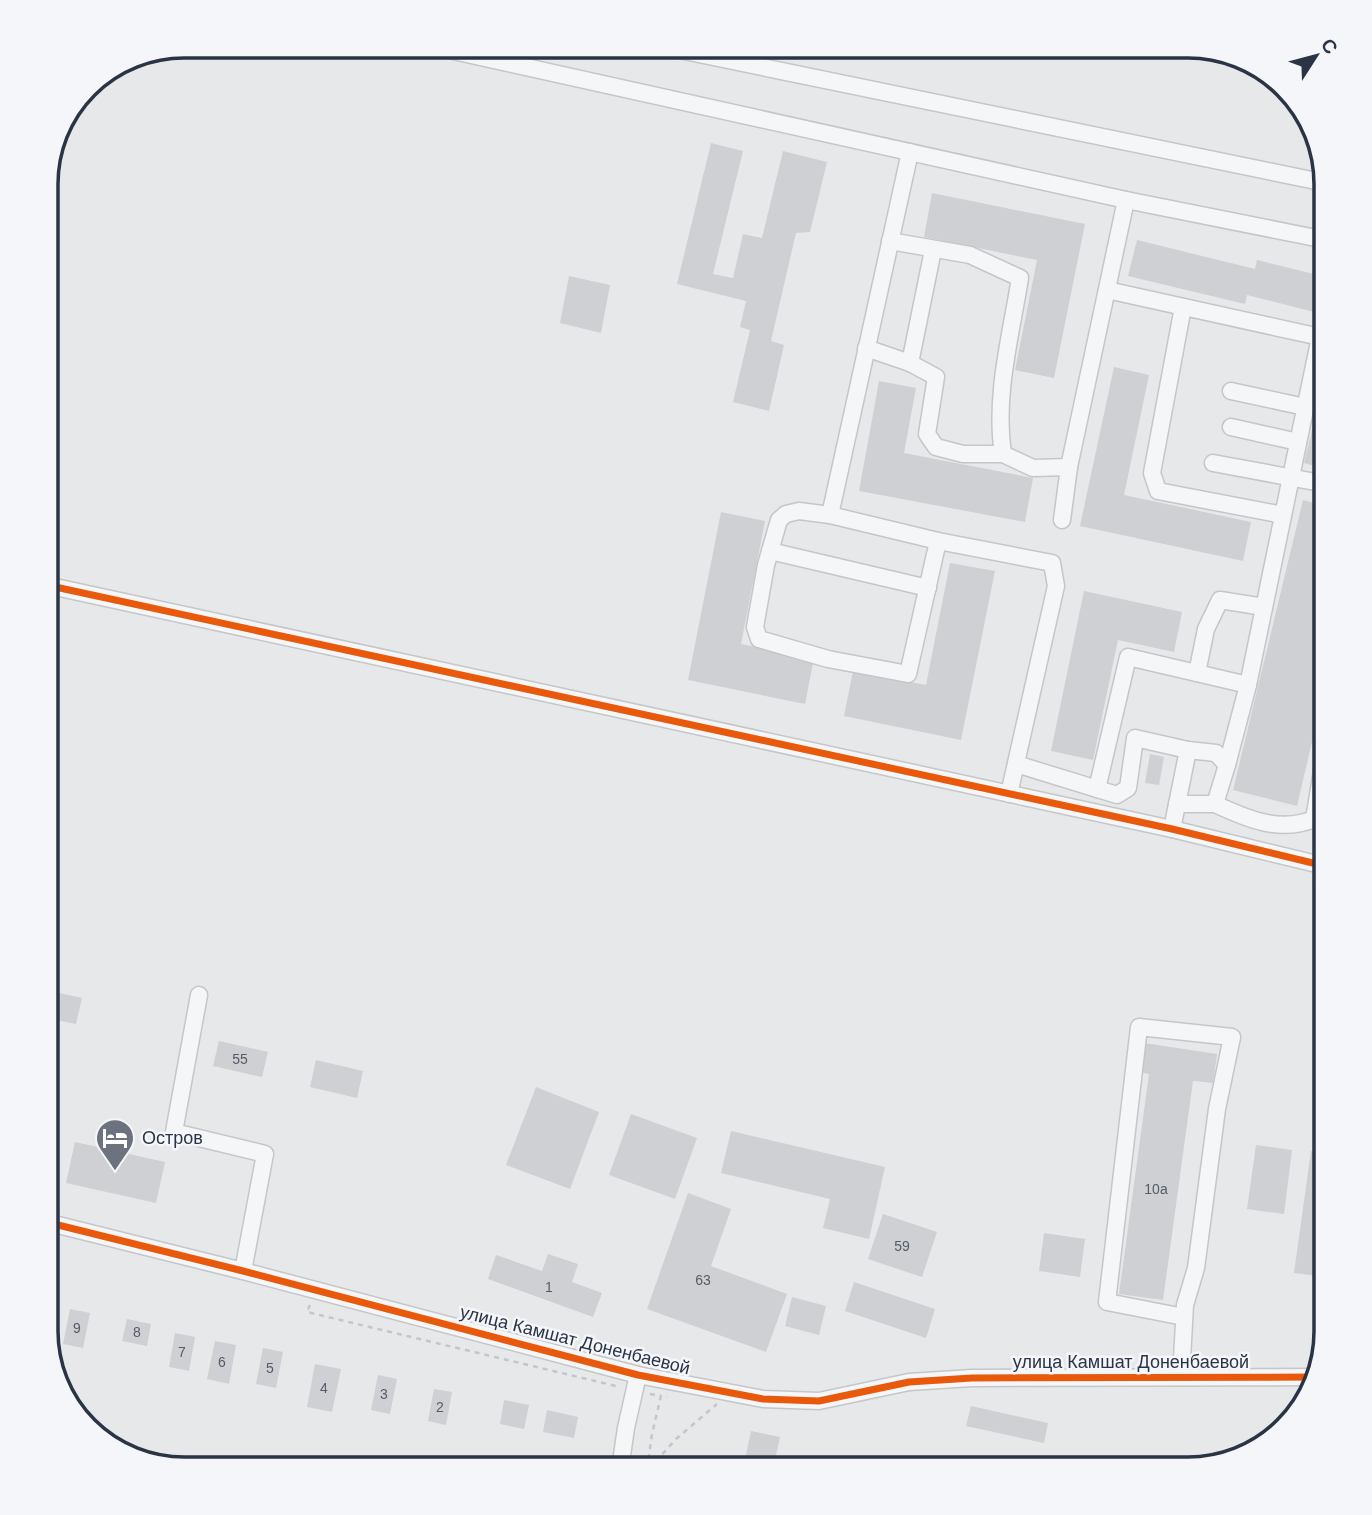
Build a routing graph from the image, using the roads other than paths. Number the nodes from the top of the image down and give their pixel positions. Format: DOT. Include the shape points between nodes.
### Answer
graph roads {
  1 [pos="485,58"];
  2 [pos="718,58"];
  3 [pos="910,152"];
  4 [pos="1314,180"];
  5 [pos="1126,200"];
  6 [pos="1314,238"];
  7 [pos="890,241"];
  8 [pos="933,250"];
  9 [pos="1107,290"];
  10 [pos="1182,307"];
  11 [pos="1314,336"];
  12 [pos="866,348"];
  13 [pos="910,363"];
  14 [pos="1314,367"];
  15 [pos="1231,391"];
  16 [pos="1306,407"];
  17 [pos="1231,427"];
  18 [pos="1298,442"];
  19 [pos="1003,454"];
  20 [pos="1213,463"];
  21 [pos="1069,467"];
  22 [pos="1291,477"];
  23 [pos="1314,482"];
  24 [pos="830,514"];
  25 [pos="1283,515"];
  26 [pos="1062,520"];
  27 [pos="938,541"];
  28 [pos="770,551"];
  29 [pos="58,588"];
  30 [pos="928,588"];
  31 [pos="1264,607"];
  32 [pos="1196,673"];
  33 [pos="1248,685"];
  34 [pos="1110,733"];
  35 [pos="1135,738"];
  36 [pos="1188,750"];
  37 [pos="1016,764"];
  38 [pos="1227,765"];
  39 [pos="1097,789"];
  40 [pos="1009,794"];
  41 [pos="1177,804"];
  42 [pos="1215,804"];
  43 [pos="1314,819"];
  44 [pos="1172,830"];
  45 [pos="1314,862"];
  46 [pos="199,995"];
  47 [pos="58,1225"];
  48 [pos="243,1271"];
  49 [pos="1185,1311"];
  50 [pos="1181,1377"];
  51 [pos="1306,1377"];
  52 [pos="636,1383"];
  53 [pos="622,1457"];
  1 -- 3 [label="street"];
  2 -- 4 [label="street"];
  3 -- 5 [label="street"];
  3 -- 7 [label="street"];
  5 -- 6 [label="street"];
  5 -- 9 [label="street"];
  7 -- 8 [label="street"];
  7 -- 12 [label="street"];
  8 -- 13 [label="street"];
  8 -- 19 [label="street" via="970,255 1020,278 1005,371 1000,433"];
  9 -- 10 [label="street"];
  9 -- 21 [label="street"];
  10 -- 11 [label="street"];
  10 -- 25 [label="street" via="1152,473 1158,491"];
  12 -- 13 [label="street"];
  12 -- 24 [label="street"];
  13 -- 19 [label="street" via="936,377 926,434 936,447 963,454"];
  14 -- 16 [label="street"];
  15 -- 16 [label="street"];
  16 -- 18 [label="street"];
  17 -- 18 [label="street"];
  18 -- 22 [label="street"];
  19 -- 21 [label="street" via="1033,468"];
  20 -- 22 [label="street"];
  21 -- 26 [label="street"];
  22 -- 23 [label="street"];
  22 -- 25 [label="street"];
  24 -- 27 [label="street"];
  24 -- 28 [label="street" via="786,513 779,520"];
  25 -- 31 [label="street"];
  27 -- 30 [label="street"];
  27 -- 37 [label="street" via="1052,563 1056,586"];
  28 -- 30 [label="street"];
  28 -- 30 [label="street" via="755,627 759,639 828,659 908,674"];
  29 -- 40 [label="street"];
  31 -- 32 [label="street" via="1220,600 1206,628"];
  31 -- 33 [label="street"];
  32 -- 33 [label="street"];
  32 -- 34 [label="street" via="1128,657"];
  33 -- 38 [label="street"];
  34 -- 35 [label="street"];
  34 -- 39 [label="street"];
  35 -- 36 [label="street"];
  35 -- 39 [label="street" via="1128,788 1117,795"];
  36 -- 38 [label="street" via="1216,752"];
  36 -- 41 [label="street"];
  37 -- 39 [label="street"];
  37 -- 40 [label="street"];
  38 -- 42 [label="street"];
  40 -- 44 [label="street"];
  41 -- 42 [label="street"];
  41 -- 44 [label="street"];
  42 -- 43 [label="street" via="1251,821 1298,825"];
  44 -- 45 [label="street"];
  46 -- 48 [label="street" via="174,1132 265,1154"];
  47 -- 48 [label="street, улица Камшат Доненбаевой"];
  48 -- 52 [label="street, улица Камшат Доненбаевой"];
  49 -- 49 [label="street" via="1196,1268 1217,1109 1232,1037 1139,1027 1107,1302"];
  49 -- 50 [label="street"];
  50 -- 51 [label="street, улица Камшат Доненбаевой"];
  50 -- 52 [label="street, улица Камшат Доненбаевой" via="909,1382 819,1401"];
  52 -- 53 [label="street"];
}
